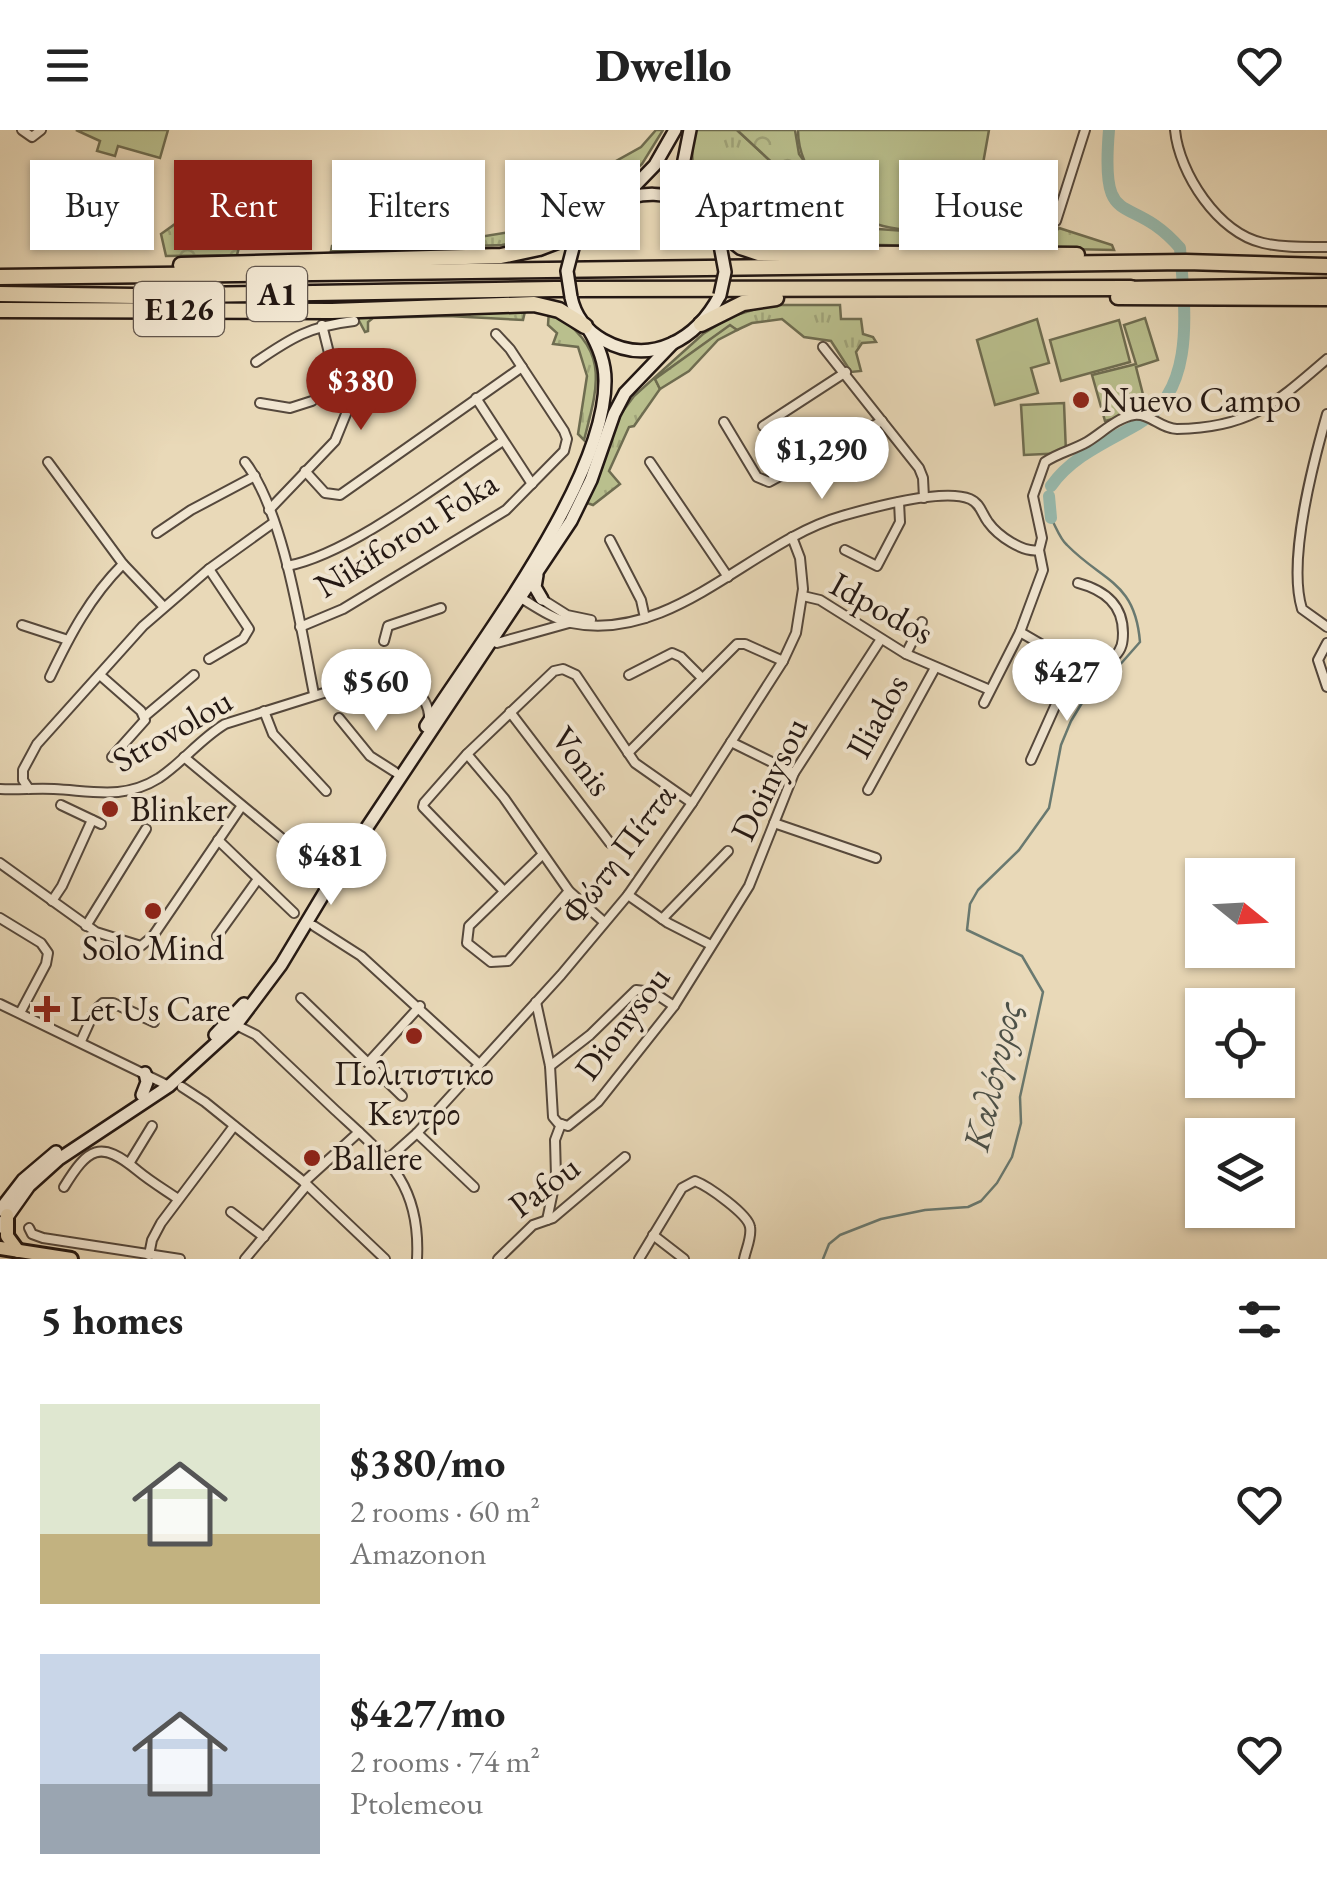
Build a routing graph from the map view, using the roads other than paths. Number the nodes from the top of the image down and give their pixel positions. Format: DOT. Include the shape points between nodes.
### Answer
graph roads {
  1 [pos="22,130"];
  2 [pos="41,130"];
  3 [pos="675,130"];
  4 [pos="690,130"];
  5 [pos="1085,130"];
  6 [pos="1175,130"];
  7 [pos="684,160"];
  8 [pos="640,183"];
  9 [pos="1058,215"];
  10 [pos="1327,247"];
  11 [pos="532,250"];
  12 [pos="574,250"];
  13 [pos="721,250"];
  14 [pos="749,250"];
  15 [pos="1133,260"];
  16 [pos="1327,264"];
  17 [pos="0,273"];
  18 [pos="1327,286"];
  19 [pos="1132,288"];
  20 [pos="1192,293"];
  21 [pos="0,294"];
  22 [pos="134,296"];
  23 [pos="1031,296"];
  24 [pos="1327,298"];
  25 [pos="179,302"];
  26 [pos="0,308"];
  27 [pos="355,315"];
  28 [pos="322,324"];
  29 [pos="701,324"];
  30 [pos="587,328"];
  31 [pos="496,334"];
  32 [pos="672,343"];
  33 [pos="823,347"];
  34 [pos="1327,358"];
  35 [pos="256,362"];
  36 [pos="522,367"];
  37 [pos="846,372"];
  38 [pos="476,398"];
  39 [pos="312,401"];
  40 [pos="260,403"];
  41 [pos="1327,414"];
  42 [pos="882,421"];
  43 [pos="724,422"];
  44 [pos="763,426"];
  45 [pos="503,440"];
  46 [pos="1316,460"];
  47 [pos="48,462"];
  48 [pos="245,462"];
  49 [pos="650,462"];
  50 [pos="1327,462"];
  51 [pos="305,472"];
  52 [pos="255,476"];
  53 [pos="532,484"];
  54 [pos="924,498"];
  55 [pos="899,502"];
  56 [pos="269,510"];
  57 [pos="273,523"];
  58 [pos="157,534"];
  59 [pos="792,537"];
  60 [pos="610,540"];
  61 [pos="845,550"];
  62 [pos="1040,550"];
  63 [pos="124,564"];
  64 [pos="287,566"];
  65 [pos="210,569"];
  66 [pos="538,570"];
  67 [pos="728,577"];
  68 [pos="1078,584"];
  69 [pos="518,594"];
  70 [pos="803,596"];
  71 [pos="538,602"];
  72 [pos="163,606"];
  73 [pos="441,608"];
  74 [pos="645,618"];
  75 [pos="615,622"];
  76 [pos="922,622"];
  77 [pos="569,623"];
  78 [pos="22,625"];
  79 [pos="1327,627"];
  80 [pos="300,628"];
  81 [pos="1020,632"];
  82 [pos="881,639"];
  83 [pos="68,640"];
  84 [pos="384,641"];
  85 [pos="497,643"];
  86 [pos="1327,643"];
  87 [pos="906,654"];
  88 [pos="209,659"];
  89 [pos="783,662"];
  90 [pos="935,668"];
  91 [pos="1070,673"];
  92 [pos="194,675"];
  93 [pos="100,676"];
  94 [pos="629,676"];
  95 [pos="50,677"];
  96 [pos="702,678"];
  97 [pos="1327,687"];
  98 [pos="990,690"];
  99 [pos="314,694"];
  100 [pos="420,695"];
  101 [pos="444,698"];
  102 [pos="984,703"];
  103 [pos="264,712"];
  104 [pos="510,712"];
  105 [pos="144,717"];
  106 [pos="338,718"];
  107 [pos="429,721"];
  108 [pos="731,742"];
  109 [pos="628,752"];
  110 [pos="468,754"];
  111 [pos="112,757"];
  112 [pos="184,757"];
  113 [pos="1031,760"];
  114 [pos="395,772"];
  115 [pos="794,773"];
  116 [pos="0,789"];
  117 [pos="29,789"];
  118 [pos="868,790"];
  119 [pos="326,791"];
  120 [pos="692,803"];
  121 [pos="61,805"];
  122 [pos="241,807"];
  123 [pos="774,823"];
  124 [pos="146,830"];
  125 [pos="218,840"];
  126 [pos="610,843"];
  127 [pos="728,851"];
  128 [pos="542,854"];
  129 [pos="876,858"];
  130 [pos="0,863"];
  131 [pos="329,877"];
  132 [pos="258,880"];
  133 [pos="569,891"];
  134 [pos="504,892"];
  135 [pos="628,896"];
  136 [pos="52,901"];
  137 [pos="294,913"];
  138 [pos="0,918"];
  139 [pos="662,920"];
  140 [pos="604,922"];
  141 [pos="86,926"];
  142 [pos="314,926"];
  143 [pos="217,936"];
  144 [pos="711,945"];
  145 [pos="300,998"];
  146 [pos="536,1002"];
  147 [pos="0,1004"];
  148 [pos="420,1006"];
  149 [pos="674,1006"];
  150 [pos="20,1013"];
  151 [pos="245,1014"];
  152 [pos="154,1022"];
  153 [pos="236,1025"];
  154 [pos="256,1035"];
  155 [pos="80,1042"];
  156 [pos="368,1063"];
  157 [pos="479,1064"];
  158 [pos="550,1066"];
  159 [pos="140,1070"];
  160 [pos="171,1083"];
  161 [pos="142,1096"];
  162 [pos="402,1096"];
  163 [pos="564,1125"];
  164 [pos="152,1126"];
  165 [pos="234,1126"];
  166 [pos="358,1132"];
  167 [pos="417,1133"];
  168 [pos="625,1157"];
  169 [pos="388,1159"];
  170 [pos="130,1162"];
  171 [pos="306,1184"];
  172 [pos="474,1186"];
  173 [pos="64,1187"];
  174 [pos="178,1199"];
  175 [pos="231,1212"];
  176 [pos="2,1217"];
  177 [pos="547,1220"];
  178 [pos="28,1228"];
  179 [pos="653,1234"];
  180 [pos="264,1237"];
  181 [pos="0,1248"];
  182 [pos="18,1251"];
  183 [pos="150,1255"];
  184 [pos="136,1256"];
  185 [pos="71,1259"];
  186 [pos="180,1259"];
  187 [pos="246,1259"];
  188 [pos="385,1259"];
  189 [pos="417,1259"];
  190 [pos="498,1259"];
  191 [pos="639,1259"];
  192 [pos="684,1259"];
  193 [pos="744,1259"];
  1 -- 2 [label="street" via="32,137"];
  3 -- 8 [label="main road"];
  4 -- 7 [label="main road"];
  5 -- 9 [label="street"];
  6 -- 10 [label="street" via="1186,173 1241,234 1262,243"];
  11 -- 17 [label="highway" via="466,258"];
  12 -- 30 [label="main road, bridge" via="567,272 571,298"];
  13 -- 29 [label="main road, bridge" via="720,295"];
  14 -- 15 [label="highway"];
  15 -- 16 [label="highway, A1"];
  15 -- 17 [label="highway, A1"];
  18 -- 20 [label="highway, A1"];
  19 -- 20 [label="highway, A1"];
  19 -- 22 [label="highway, A1"];
  19 -- 23 [label="highway"];
  20 -- 23 [label="highway"];
  20 -- 24 [label="highway"];
  21 -- 22 [label="highway, A1"];
  22 -- 25 [label="highway"];
  23 -- 29 [label="highway" via="770,298"];
  25 -- 26 [label="highway"];
  25 -- 27 [label="highway" via="252,302"];
  26 -- 27 [label="highway, E126"];
  27 -- 28 [label="street"];
  27 -- 30 [label="highway" via="544,305"];
  28 -- 35 [label="street"];
  28 -- 51 [label="street" via="349,405 339,436"];
  29 -- 32 [label="main road"];
  30 -- 32 [label="main road" via="640,352"];
  30 -- 69 [label="main road" via="604,364 601,410 580,477"];
  31 -- 36 [label="street, Nikiforou Foka"];
  32 -- 66 [label="main road" via="625,393 592,480"];
  33 -- 37 [label="street"];
  34 -- 62 [label="street" via="1282,399 1239,420 1172,429 1147,417 1122,419 1041,466 1033,496"];
  36 -- 38 [label="street"];
  36 -- 53 [label="street, Nikiforou Foka" via="567,439 563,453"];
  37 -- 42 [label="street"];
  37 -- 44 [label="street"];
  38 -- 45 [label="street"];
  38 -- 51 [label="street" via="340,494 325,494"];
  39 -- 40 [label="street" via="290,408"];
  41 -- 46 [label="street"];
  42 -- 43 [label="street" via="768,482 757,477"];
  42 -- 54 [label="street" via="922,473"];
  45 -- 53 [label="street"];
  45 -- 64 [label="street" via="354,538"];
  46 -- 50 [label="street"];
  46 -- 79 [label="street" via="1303,518 1299,593 1302,609"];
  47 -- 63 [label="street"];
  48 -- 52 [label="street"];
  49 -- 67 [label="street"];
  51 -- 56 [label="street"];
  52 -- 56 [label="street"];
  52 -- 58 [label="street"];
  53 -- 80 [label="street, Nikiforou Foka" via="466,535 336,614"];
  54 -- 55 [label="street"];
  54 -- 62 [label="street" via="973,500 994,528 1029,551"];
  55 -- 59 [label="street" via="832,518"];
  55 -- 61 [label="street" via="900,522 877,566"];
  56 -- 57 [label="street"];
  57 -- 64 [label="street"];
  57 -- 65 [label="street"];
  59 -- 67 [label="street"];
  59 -- 70 [label="street, Φώτη Πίττα"];
  60 -- 74 [label="street"];
  62 -- 81 [label="street" via="1043,570"];
  63 -- 72 [label="street"];
  63 -- 83 [label="street" via="98,589"];
  64 -- 80 [label="street"];
  65 -- 72 [label="street"];
  65 -- 88 [label="street" via="249,629 243,640"];
  66 -- 69 [label="main road"];
  66 -- 71 [label="main road"];
  67 -- 74 [label="street"];
  68 -- 91 [label="street" via="1116,605 1122,642 1108,662"];
  69 -- 71 [label="street"];
  69 -- 71 [label="main road" via="522,603"];
  69 -- 101 [label="main road"];
  69 -- 131 [label="main road"];
  70 -- 82 [label="street, Idpodos"];
  70 -- 89 [label="street, Φώτη Πίττα"];
  71 -- 75 [label="street" via="568,615"];
  71 -- 77 [label="street"];
  72 -- 93 [label="street"];
  73 -- 84 [label="street" via="388,626"];
  74 -- 75 [label="street"];
  75 -- 77 [label="street"];
  76 -- 87 [label="street"];
  77 -- 85 [label="street"];
  78 -- 83 [label="street"];
  80 -- 99 [label="street"];
  81 -- 91 [label="street" via="1062,657"];
  81 -- 98 [label="street"];
  82 -- 87 [label="street, Idpodos"];
  82 -- 115 [label="street, Doinysou"];
  83 -- 95 [label="street"];
  86 -- 97 [label="street" via="1318,662"];
  87 -- 90 [label="street, Idpodos"];
  89 -- 96 [label="street" via="741,643"];
  89 -- 108 [label="street, Φώτη Πίττα"];
  90 -- 98 [label="street, Idpodos"];
  90 -- 118 [label="street, Iliados"];
  91 -- 113 [label="street"];
  92 -- 105 [label="street"];
  93 -- 105 [label="street"];
  93 -- 117 [label="street" via="34,749 23,775"];
  94 -- 96 [label="street" via="672,653"];
  96 -- 109 [label="street"];
  98 -- 102 [label="street"];
  99 -- 100 [label="street, Strovolou" via="385,676"];
  99 -- 103 [label="street, Strovolou"];
  100 -- 101 [label="street, Strovolou"];
  100 -- 107 [label="street"];
  101 -- 107 [label="main road"];
  103 -- 112 [label="street, Strovolou" via="225,724"];
  103 -- 119 [label="street" via="273,734"];
  104 -- 109 [label="street" via="546,677 567,670"];
  104 -- 110 [label="street"];
  104 -- 126 [label="street, Vonis"];
  105 -- 111 [label="street"];
  106 -- 114 [label="street"];
  107 -- 114 [label="main road"];
  108 -- 115 [label="street"];
  108 -- 120 [label="street, Φώτη Πίττα"];
  109 -- 120 [label="street" via="646,774"];
  110 -- 128 [label="street"];
  110 -- 134 [label="street" via="423,806"];
  112 -- 117 [label="street, Strovolou" via="122,794"];
  112 -- 122 [label="street"];
  114 -- 131 [label="main road"];
  115 -- 123 [label="street, Doinysou"];
  116 -- 117 [label="street, Strovolou"];
  120 -- 135 [label="street, Φώτη Πίττα"];
  121 -- 136 [label="street" via="97,822"];
  122 -- 125 [label="street"];
  122 -- 131 [label="street"];
  123 -- 129 [label="street"];
  123 -- 144 [label="street, Doinysou" via="749,886"];
  124 -- 141 [label="street"];
  125 -- 132 [label="street"];
  125 -- 141 [label="street" via="141,946"];
  127 -- 139 [label="street"];
  128 -- 133 [label="street"];
  128 -- 134 [label="street"];
  130 -- 136 [label="street"];
  131 -- 151 [label="main road" via="281,965"];
  131 -- 160 [label="main road" via="247,1001"];
  132 -- 137 [label="street"];
  132 -- 143 [label="street"];
  133 -- 134 [label="street" via="516,954 496,964 467,943 466,932"];
  133 -- 140 [label="street"];
  135 -- 139 [label="street"];
  135 -- 140 [label="street, Φώτη Πίττα"];
  136 -- 141 [label="street"];
  138 -- 150 [label="street" via="48,953"];
  139 -- 144 [label="street"];
  140 -- 146 [label="street, Φώτη Πίττα"];
  142 -- 148 [label="street"];
  144 -- 149 [label="street, Dionysou"];
  145 -- 156 [label="street"];
  146 -- 157 [label="street, Φώτη Πίττα"];
  146 -- 158 [label="street"];
  147 -- 150 [label="street"];
  148 -- 156 [label="street"];
  148 -- 157 [label="street"];
  149 -- 158 [label="street" via="636,990"];
  149 -- 163 [label="street, Dionysou" via="598,1102"];
  150 -- 155 [label="street"];
  151 -- 153 [label="main road"];
  151 -- 154 [label="street"];
  152 -- 155 [label="street" via="103,1003"];
  153 -- 154 [label="street"];
  153 -- 160 [label="main road"];
  154 -- 166 [label="street"];
  155 -- 159 [label="street"];
  156 -- 162 [label="street"];
  157 -- 167 [label="street, Φώτη Πίττα"];
  158 -- 163 [label="street" via="552,1113"];
  159 -- 160 [label="street"];
  159 -- 161 [label="main road" via="146,1082"];
  160 -- 161 [label="main road"];
  160 -- 165 [label="street"];
  160 -- 176 [label="main road" via="58,1160"];
  161 -- 176 [label="main road" via="54,1153 23,1180"];
  163 -- 177 [label="street" via="556,1140"];
  164 -- 170 [label="street"];
  165 -- 171 [label="street"];
  165 -- 174 [label="street"];
  166 -- 169 [label="street"];
  166 -- 171 [label="street"];
  167 -- 169 [label="street, Φώτη Πίττα"];
  167 -- 172 [label="street"];
  168 -- 177 [label="street, Pafou"];
  169 -- 189 [label="street" via="412,1209"];
  170 -- 173 [label="street" via="92,1152"];
  170 -- 174 [label="street"];
  171 -- 180 [label="street"];
  171 -- 188 [label="street"];
  174 -- 183 [label="street" via="154,1235"];
  175 -- 180 [label="street"];
  176 -- 182 [label="main road"];
  177 -- 190 [label="street, Pafou"];
  178 -- 184 [label="street" via="43,1238"];
  179 -- 191 [label="street"];
  179 -- 192 [label="street"];
  179 -- 193 [label="street" via="682,1188 696,1182 747,1219"];
  180 -- 187 [label="street"];
  181 -- 182 [label="main road"];
  182 -- 185 [label="main road"];
  183 -- 184 [label="street"];
  183 -- 186 [label="street"];
}
